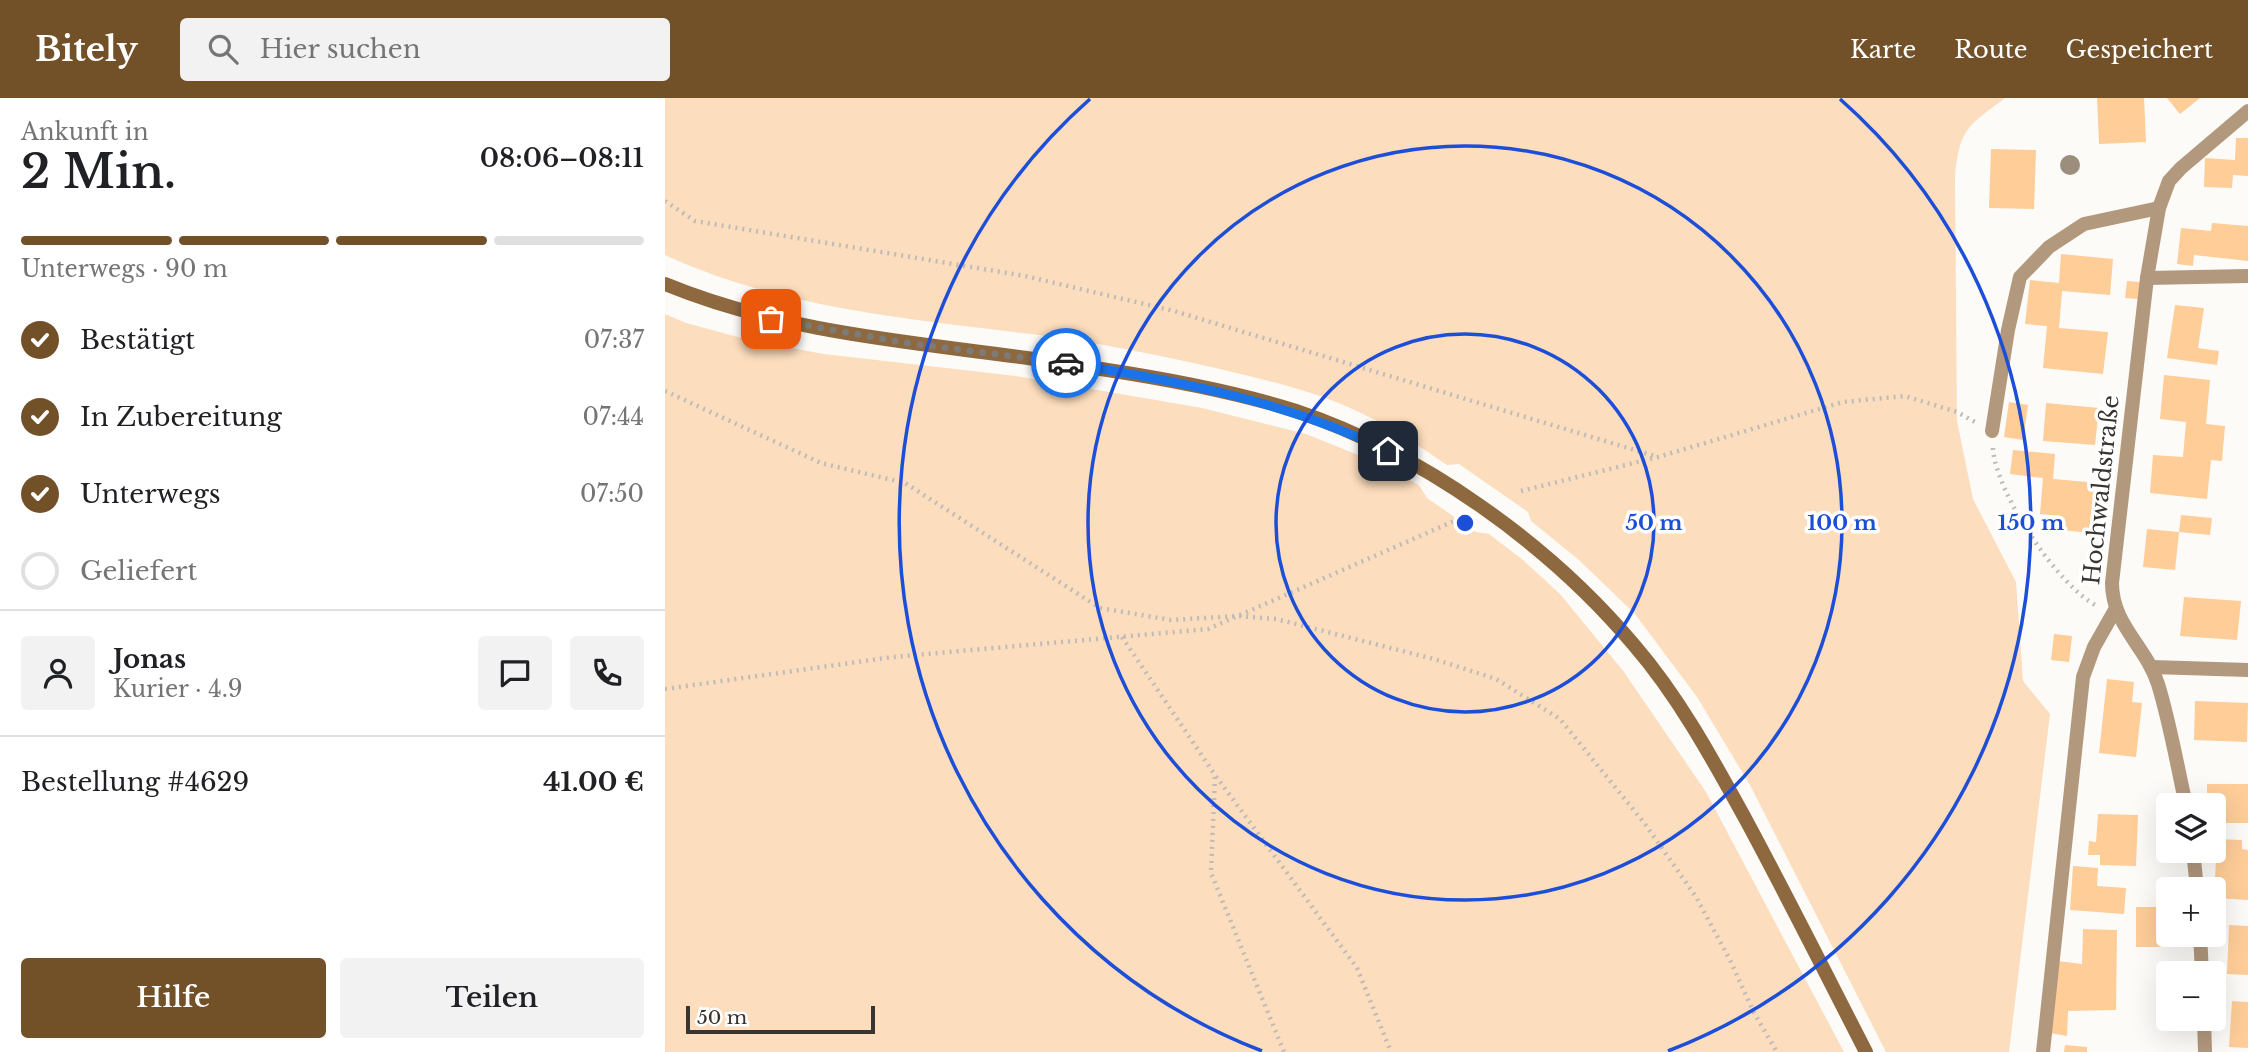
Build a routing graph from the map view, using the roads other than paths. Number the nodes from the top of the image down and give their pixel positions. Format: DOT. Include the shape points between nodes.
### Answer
graph roads {
  1 [pos="2248,111"];
  2 [pos="2159,208"];
  3 [pos="2248,276"];
  4 [pos="2147,278"];
  5 [pos="665,284"];
  6 [pos="1992,431"];
  7 [pos="2115,610"];
  8 [pos="2152,667"];
  9 [pos="2248,670"];
  10 [pos="2183,793"];
  11 [pos="2204,1031"];
  12 [pos="1865,1052"];
  13 [pos="2043,1052"];
  14 [pos="2205,1052"];
  1 -- 2 [label="street, Hochwaldstraße" via="2169,181"];
  2 -- 4 [label="street, Hochwaldstraße"];
  2 -- 6 [label="street" via="2084,224 2049,247 2020,277"];
  3 -- 4 [label="street"];
  4 -- 7 [label="street, Hochwaldstraße" via="2112,583"];
  5 -- 12 [label="main road" via="712,303 784,321 1169,380 1295,411 1388,451 1488,511 1598,606 1668,691 1721,774"];
  7 -- 8 [label="street, Hochwaldstraße"];
  7 -- 13 [label="street" via="2083,677"];
  8 -- 9 [label="street"];
  8 -- 10 [label="street, Hochwaldstraße"];
  11 -- 14 [label="street"];
}
